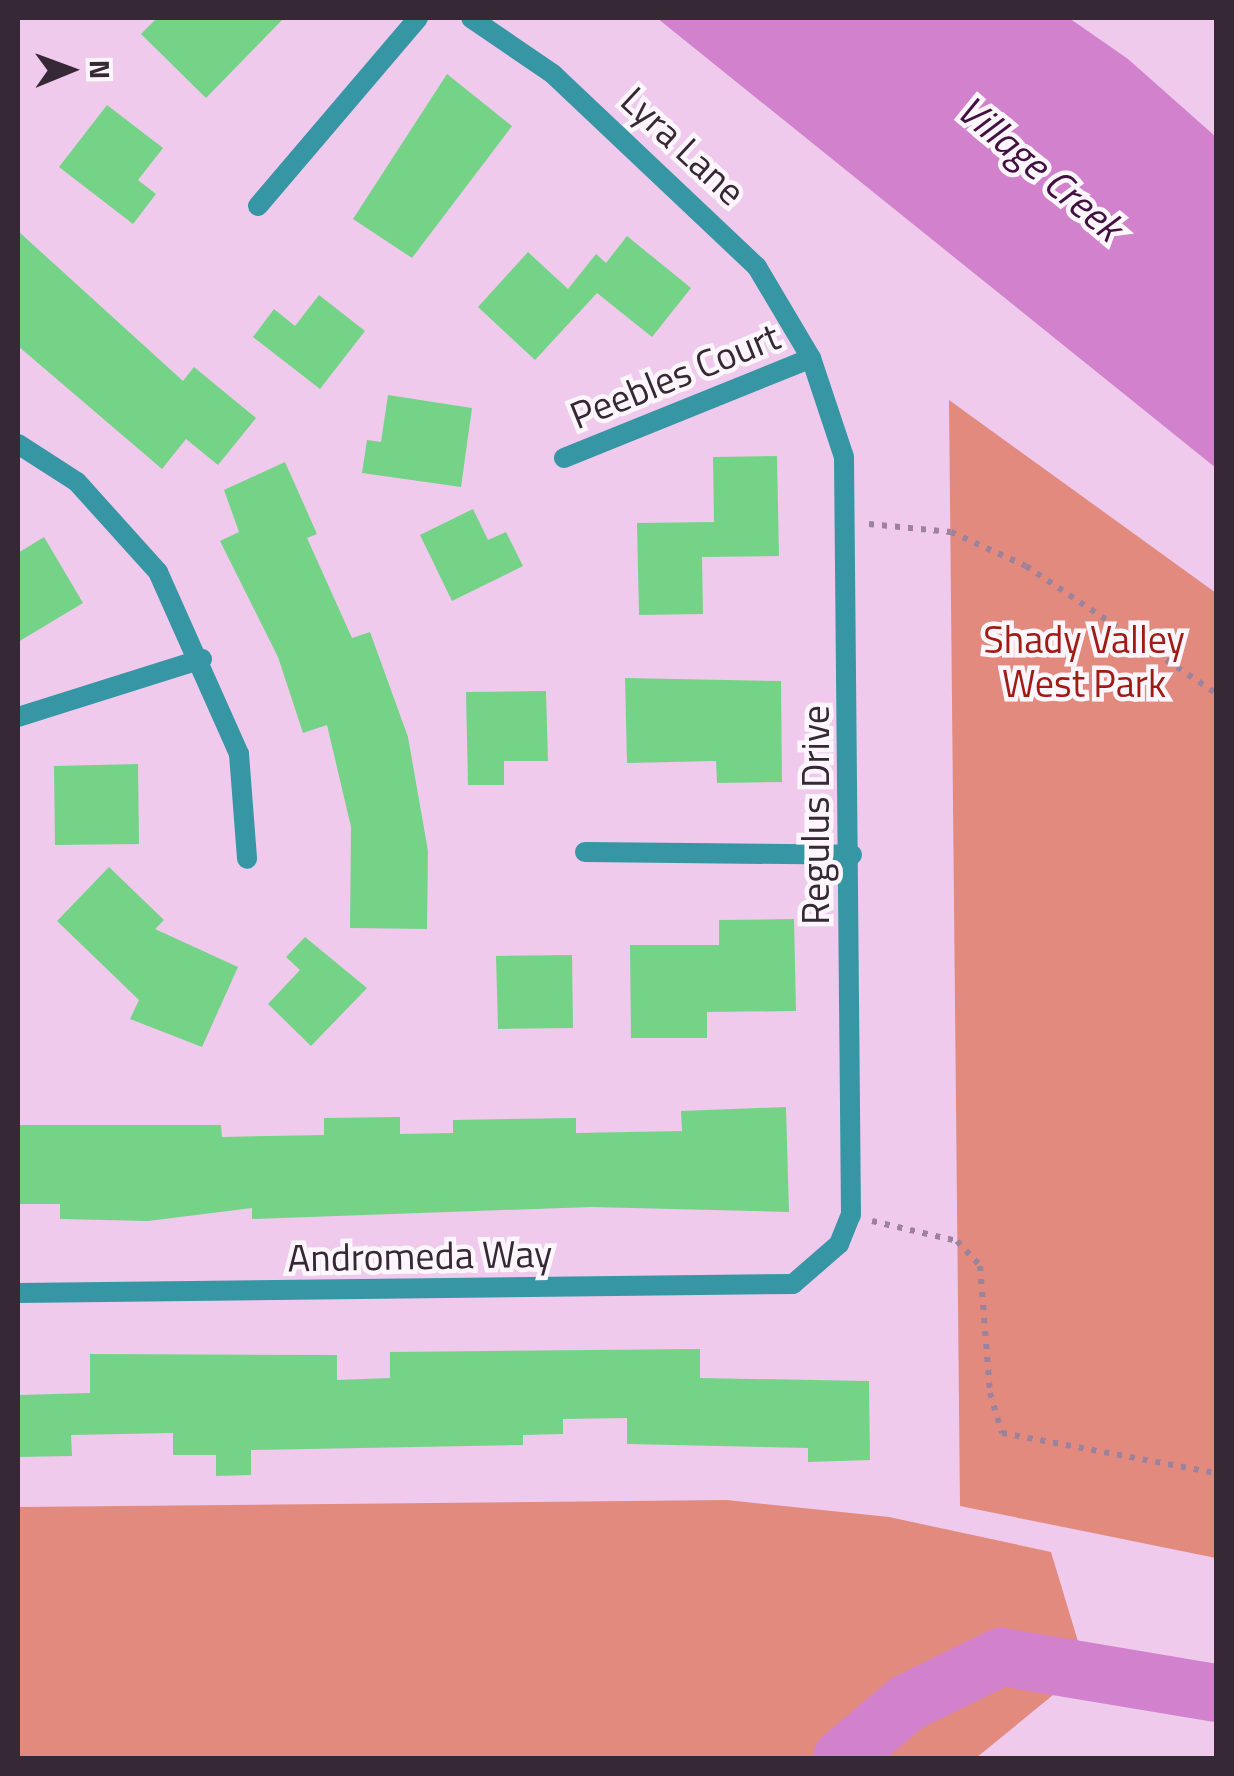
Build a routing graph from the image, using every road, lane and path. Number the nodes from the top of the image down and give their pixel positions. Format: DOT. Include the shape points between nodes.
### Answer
graph roads {
  1 [pos="418,18"];
  2 [pos="471,18"];
  3 [pos="258,206"];
  4 [pos="811,358"];
  5 [pos="18,444"];
  6 [pos="564,458"];
  7 [pos="868,524"];
  8 [pos="202,658"];
  9 [pos="1216,694"];
  10 [pos="18,718"];
  11 [pos="585,852"];
  12 [pos="852,855"];
  13 [pos="247,859"];
  14 [pos="852,1215"];
  15 [pos="18,1293"];
  16 [pos="1216,1473"];
  1 -- 3 [label="street"];
  2 -- 4 [label="street, Lyra Lane" via="553,74 668,175 757,267"];
  4 -- 6 [label="street, Peebles Court"];
  4 -- 12 [label="street, Regulus Drive" via="844,457"];
  5 -- 8 [label="street" via="77,482 158,572"];
  7 -- 9 [label="path" via="951,532 1026,566"];
  8 -- 10 [label="street"];
  8 -- 13 [label="street" via="240,754"];
  11 -- 12 [label="street"];
  12 -- 14 [label="street, Regulus Drive"];
  14 -- 15 [label="street, Andromeda Way" via="819,1267 763,1286"];
  14 -- 16 [label="path" via="957,1241 980,1266 990,1393 1002,1432"];
}
